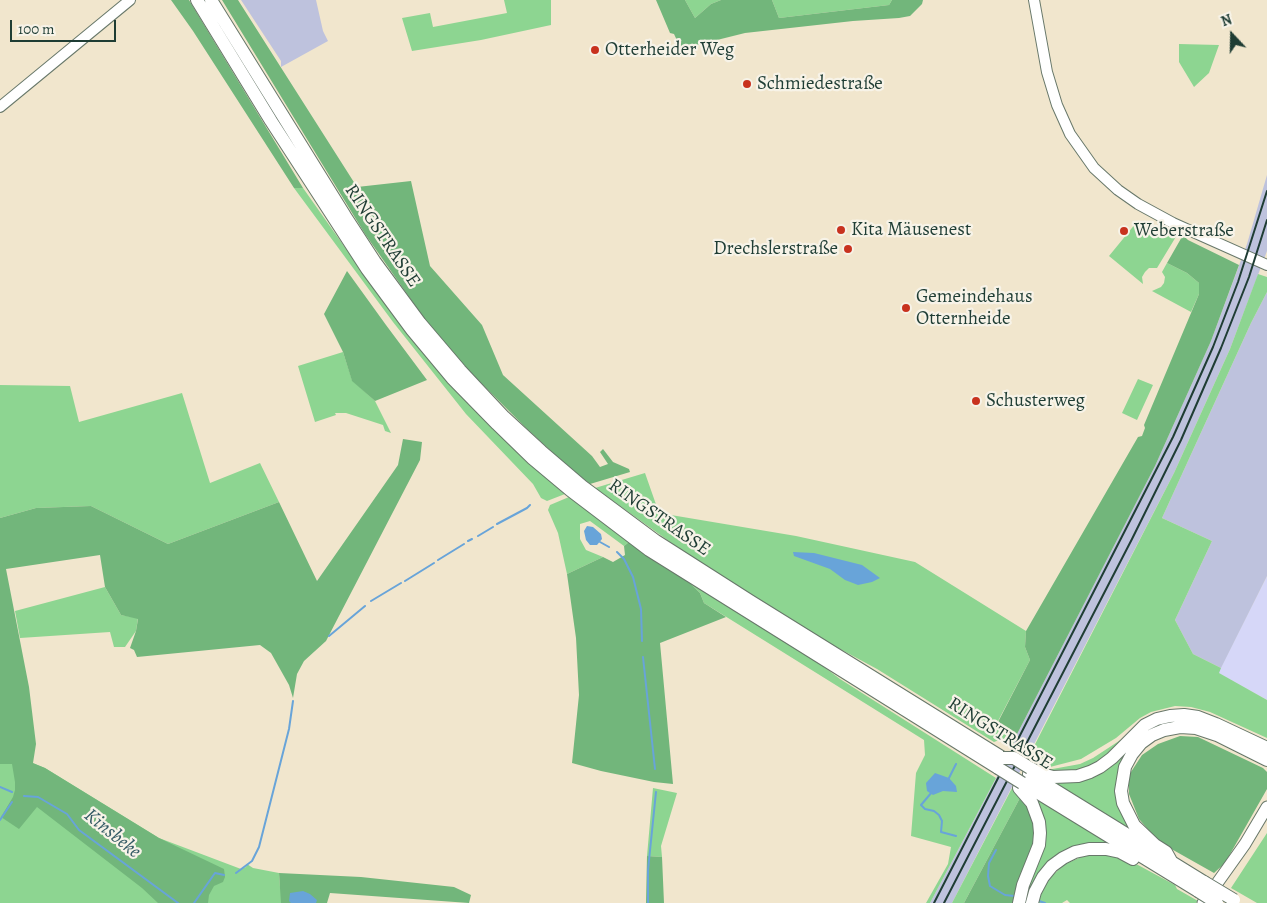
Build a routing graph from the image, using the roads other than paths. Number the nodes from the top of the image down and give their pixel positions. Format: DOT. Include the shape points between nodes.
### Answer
graph roads {
  1 [pos="130,0"];
  2 [pos="197,0"];
  3 [pos="211,0"];
  4 [pos="1034,0"];
  5 [pos="0,107"];
  6 [pos="1267,265"];
  7 [pos="580,491"];
  8 [pos="1266,750"];
  9 [pos="1022,777"];
  10 [pos="1267,807"];
  11 [pos="1166,865"];
  12 [pos="1201,886"];
  13 [pos="1025,899"];
  14 [pos="1236,902"];
  15 [pos="1204,903"];
  16 [pos="1217,903"];
  1 -- 5 [label="street"];
  2 -- 7 [label="highway, RINGSTRASSE" via="333,218 412,330 452,378 533,459"];
  3 -- 7 [label="highway, RINGSTRASSE" via="345,216 397,293 460,370"];
  4 -- 6 [label="street" via="1047,72 1057,105 1070,134 1094,168 1138,204"];
  7 -- 9 [label="highway, RINGSTRASSE"];
  8 -- 9 [label="highway" via="1198,717 1170,716 1145,725 1112,758 1090,772 1078,776 1042,774"];
  8 -- 11 [label="highway" via="1196,728 1180,727 1164,730 1141,743 1125,767 1121,790 1123,803 1134,825 1166,852"];
  9 -- 11 [label="highway, RINGSTRASSE"];
  9 -- 13 [label="highway" via="1040,833"];
  10 -- 15 [label="main road"];
  11 -- 12 [label="highway, RINGSTRASSE"];
  11 -- 13 [label="highway" via="1139,861 1106,849 1082,851 1052,866"];
  12 -- 14 [label="highway, RINGSTRASSE, bridge"];
  12 -- 16 [label="highway, RINGSTRASSE, bridge"];
}
